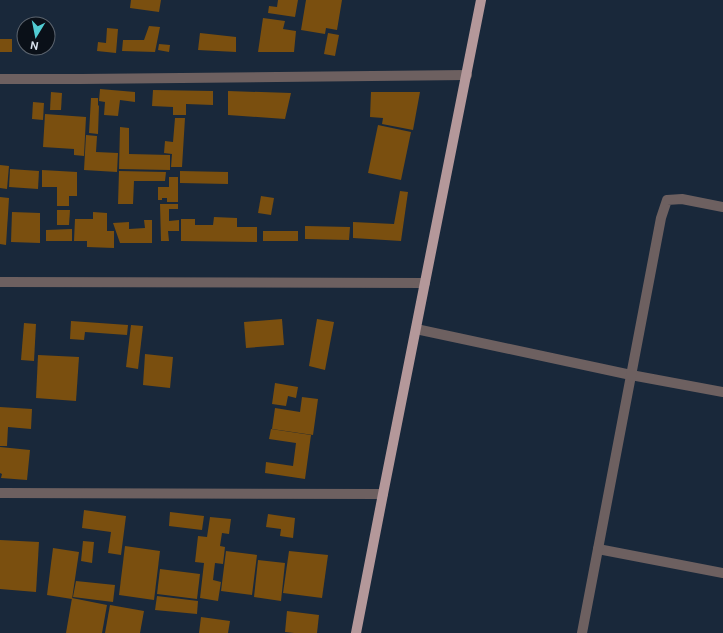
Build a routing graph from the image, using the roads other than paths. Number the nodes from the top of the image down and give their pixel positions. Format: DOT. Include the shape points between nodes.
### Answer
graph roads {
  1 [pos="481,0"];
  2 [pos="467,75"];
  3 [pos="0,79"];
  4 [pos="723,207"];
  5 [pos="0,282"];
  6 [pos="425,283"];
  7 [pos="416,329"];
  8 [pos="631,375"];
  9 [pos="723,392"];
  10 [pos="0,493"];
  11 [pos="383,494"];
  12 [pos="598,549"];
  13 [pos="723,573"];
  14 [pos="356,633"];
  15 [pos="582,633"];
  1 -- 2 [label="main road"];
  2 -- 3 [label="street"];
  2 -- 6 [label="main road"];
  4 -- 8 [label="street" via="682,199 667,200 661,218"];
  5 -- 6 [label="street"];
  6 -- 7 [label="main road"];
  7 -- 8 [label="street"];
  7 -- 11 [label="main road"];
  8 -- 9 [label="street"];
  8 -- 12 [label="street"];
  10 -- 11 [label="street"];
  11 -- 14 [label="main road"];
  12 -- 13 [label="street"];
  12 -- 15 [label="street"];
}
